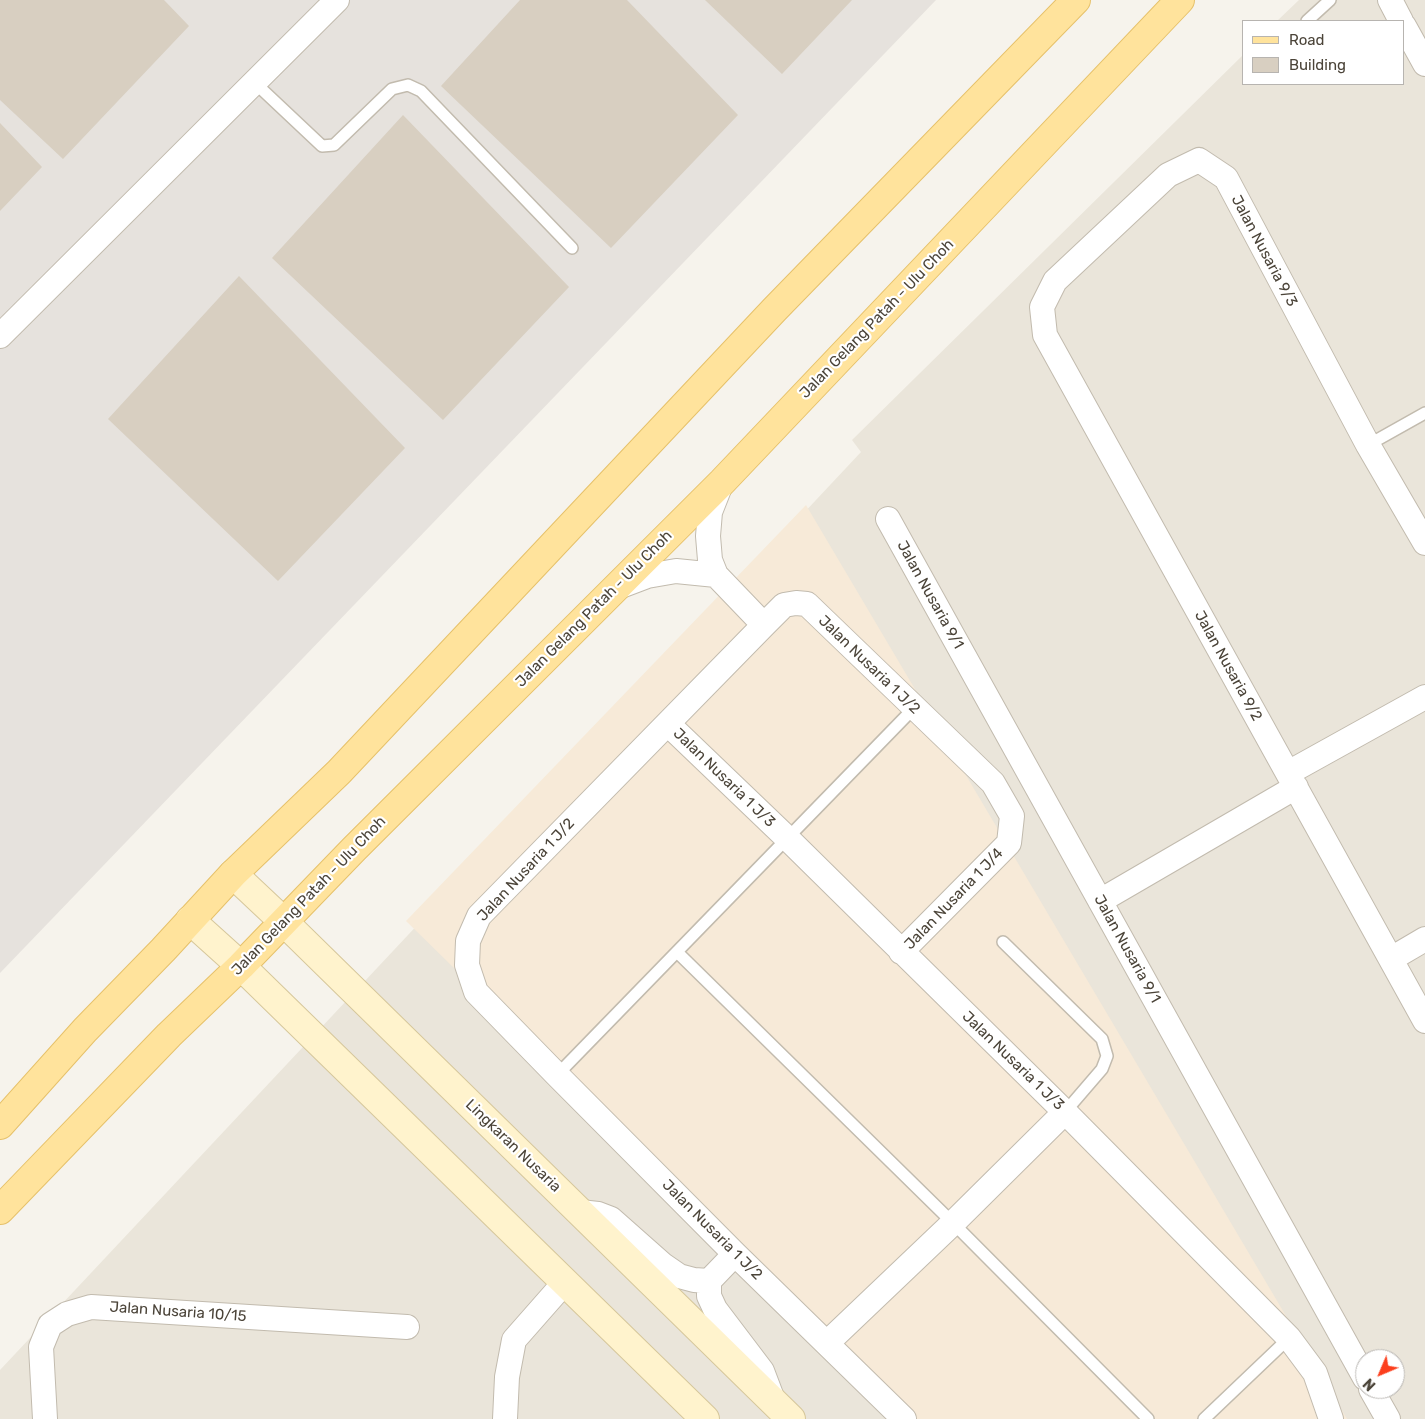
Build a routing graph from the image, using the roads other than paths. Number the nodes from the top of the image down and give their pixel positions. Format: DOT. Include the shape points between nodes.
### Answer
graph roads {
  1 [pos="337,0"];
  2 [pos="1076,0"];
  3 [pos="1180,0"];
  4 [pos="1330,0"];
  5 [pos="1390,0"];
  6 [pos="1308,20"];
  7 [pos="1400,20"];
  8 [pos="1405,28"];
  9 [pos="1425,64"];
  10 [pos="254,82"];
  11 [pos="572,248"];
  12 [pos="1042,308"];
  13 [pos="0,336"];
  14 [pos="1425,413"];
  15 [pos="1368,445"];
  16 [pos="722,482"];
  17 [pos="888,519"];
  18 [pos="1425,543"];
  19 [pos="716,575"];
  20 [pos="615,588"];
  21 [pos="764,625"];
  22 [pos="1425,697"];
  23 [pos="914,708"];
  24 [pos="668,724"];
  25 [pos="1292,780"];
  26 [pos="1012,816"];
  27 [pos="787,838"];
  28 [pos="232,874"];
  29 [pos="1100,900"];
  30 [pos="190,920"];
  31 [pos="284,922"];
  32 [pos="1425,939"];
  33 [pos="1003,942"];
  34 [pos="677,952"];
  35 [pos="901,952"];
  36 [pos="1390,959"];
  37 [pos="241,966"];
  38 [pos="1425,1021"];
  39 [pos="557,1075"];
  40 [pos="1065,1112"];
  41 [pos="0,1125"];
  42 [pos="0,1210"];
  43 [pos="580,1212"];
  44 [pos="953,1223"];
  45 [pos="735,1254"];
  46 [pos="709,1281"];
  47 [pos="565,1282"];
  48 [pos="407,1327"];
  49 [pos="1289,1338"];
  50 [pos="827,1343"];
  51 [pos="1355,1360"];
  52 [pos="1377,1399"];
  53 [pos="782,1410"];
  54 [pos="45,1419"];
  55 [pos="505,1419"];
  56 [pos="705,1419"];
  57 [pos="904,1419"];
  58 [pos="1148,1419"];
  59 [pos="1204,1419"];
  60 [pos="1331,1419"];
  61 [pos="1388,1419"];
  1 -- 10 [label="street"];
  2 -- 28 [label="main road" via="775,310 339,772"];
  3 -- 16 [label="main road, Jalan Gelang Patah - Ulu Choh"];
  4 -- 6 [label="lane"];
  5 -- 7 [label="street"];
  8 -- 9 [label="street"];
  10 -- 11 [label="lane" via="322,146 334,145 392,89 408,85 421,91"];
  10 -- 13 [label="street"];
  12 -- 15 [label="street, Jalan Nusaria 9/3" via="1056,281 1168,175 1199,160 1226,178"];
  12 -- 25 [label="street, Jalan Nusaria 9/2" via="1045,335"];
  14 -- 15 [label="lane"];
  15 -- 18 [label="street, Jalan Nusaria 9/3"];
  16 -- 19 [label="street" via="710,512 708,536 710,560"];
  16 -- 20 [label="main road, Jalan Gelang Patah - Ulu Choh"];
  17 -- 29 [label="street, Jalan Nusaria 9/1"];
  19 -- 20 [label="street" via="676,571 647,576"];
  19 -- 21 [label="street"];
  20 -- 31 [label="main road, Jalan Gelang Patah - Ulu Choh"];
  21 -- 23 [label="street, Jalan Nusaria 1 J/2" via="784,605 807,604"];
  21 -- 24 [label="street, Jalan Nusaria 1 J/2"];
  22 -- 25 [label="street"];
  23 -- 26 [label="street, Jalan Nusaria 1 J/2" via="993,783"];
  23 -- 27 [label="lane"];
  24 -- 27 [label="street, Jalan Nusaria 1 J/3"];
  24 -- 39 [label="street, Jalan Nusaria 1 J/2" via="479,916 468,941 467,965 476,992"];
  25 -- 29 [label="street"];
  25 -- 36 [label="street, Jalan Nusaria 9/2"];
  26 -- 35 [label="street, Jalan Nusaria 1 J/4" via="1009,843"];
  27 -- 34 [label="lane"];
  27 -- 35 [label="street, Jalan Nusaria 1 J/3"];
  28 -- 30 [label="main road"];
  28 -- 31 [label="main road, Lingkaran Nusaria"];
  29 -- 51 [label="street, Jalan Nusaria 9/1"];
  30 -- 37 [label="main road"];
  30 -- 41 [label="main road"];
  31 -- 37 [label="main road, Jalan Gelang Patah - Ulu Choh"];
  31 -- 43 [label="main road, Lingkaran Nusaria"];
  32 -- 36 [label="street"];
  33 -- 40 [label="lane" via="1102,1039 1107,1056 1102,1069"];
  34 -- 39 [label="lane"];
  34 -- 44 [label="lane"];
  35 -- 40 [label="street, Jalan Nusaria 1 J/3"];
  36 -- 38 [label="street, Jalan Nusaria 9/2"];
  37 -- 42 [label="main road, Jalan Gelang Patah - Ulu Choh" via="169,1035"];
  37 -- 47 [label="main road"];
  39 -- 45 [label="street, Jalan Nusaria 1 J/2"];
  40 -- 44 [label="street"];
  40 -- 49 [label="street, Jalan Nusaria 1 J/3"];
  43 -- 46 [label="street" via="611,1219 679,1276"];
  43 -- 53 [label="main road, Lingkaran Nusaria"];
  44 -- 50 [label="street"];
  44 -- 58 [label="lane"];
  45 -- 46 [label="street"];
  45 -- 50 [label="street, Jalan Nusaria 1 J/2"];
  46 -- 53 [label="street" via="709,1296 715,1309 762,1371"];
  47 -- 55 [label="street" via="514,1340 507,1378"];
  47 -- 56 [label="main road"];
  48 -- 54 [label="street, Jalan Nusaria 10/15" via="91,1307 67,1314 50,1325 41,1346"];
  49 -- 59 [label="lane"];
  49 -- 60 [label="street, Jalan Nusaria 1 J/3" via="1315,1373"];
  50 -- 57 [label="street, Jalan Nusaria 1 J/2"];
  52 -- 61 [label="street"];
}
